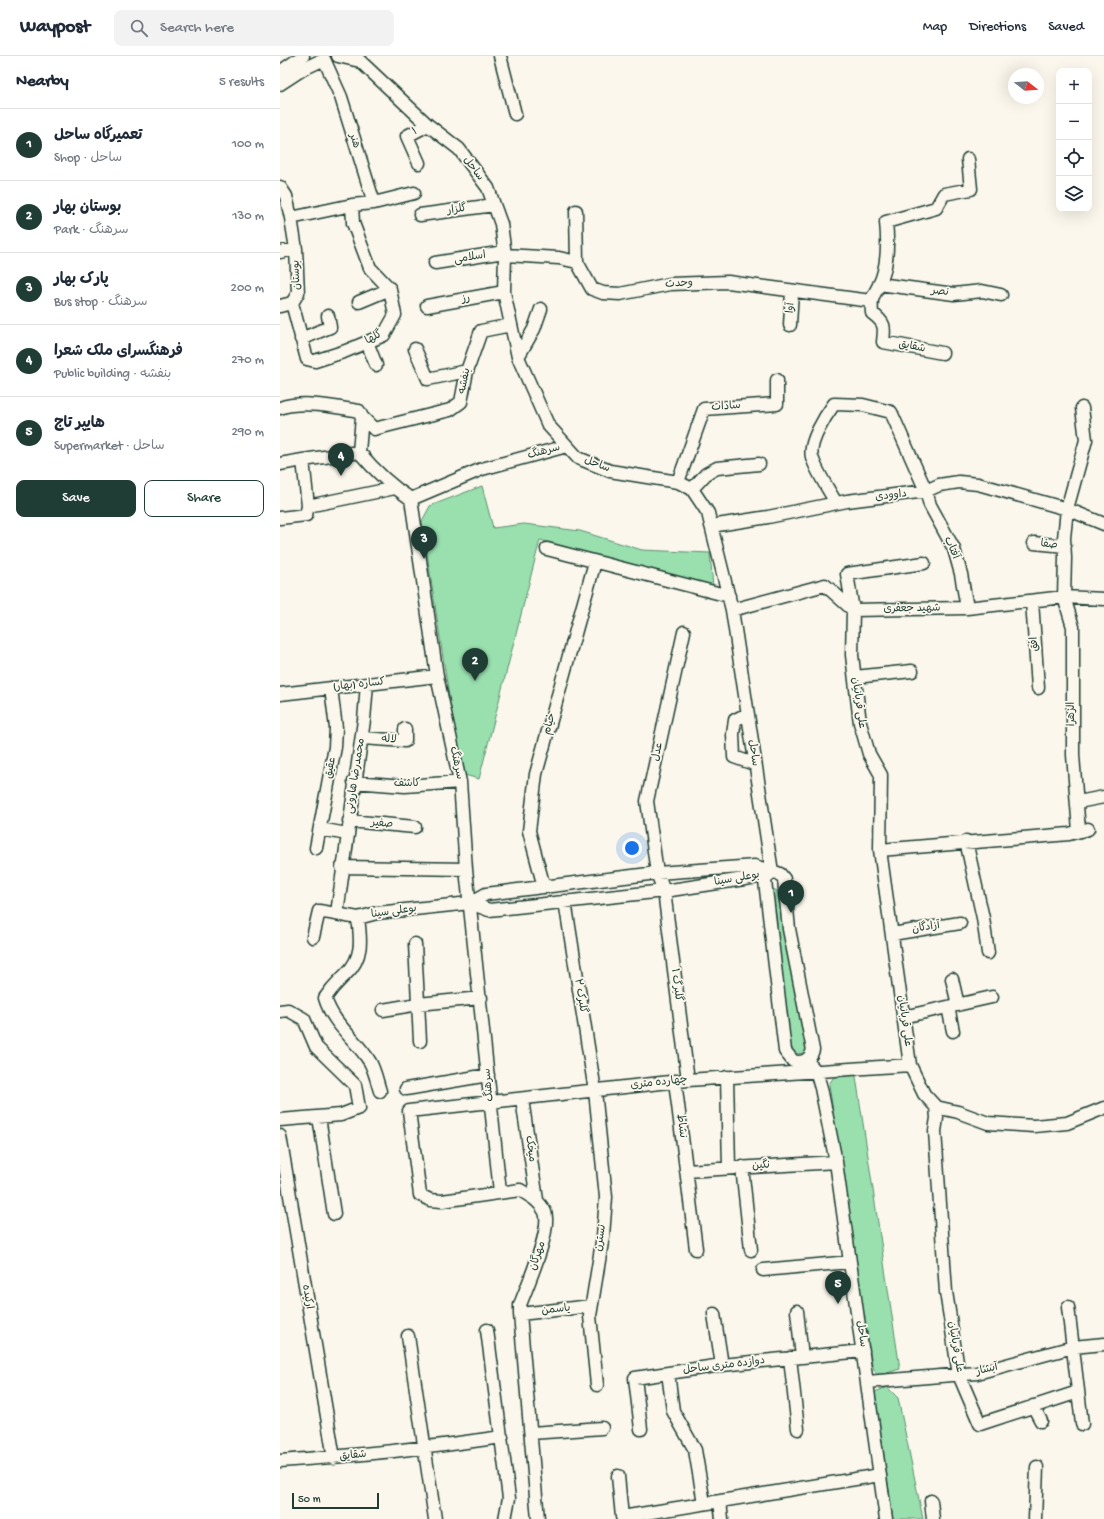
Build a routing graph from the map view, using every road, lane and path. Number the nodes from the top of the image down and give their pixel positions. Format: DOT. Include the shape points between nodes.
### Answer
graph roads {
  1 [pos="303,56"];
  2 [pos="338,56"];
  3 [pos="500,56"];
  4 [pos="319,58"];
  5 [pos="357,58"];
  6 [pos="280,72"];
  7 [pos="280,84"];
  8 [pos="515,114"];
  9 [pos="428,125"];
  10 [pos="968,159"];
  11 [pos="419,162"];
  12 [pos="280,187"];
  13 [pos="414,193"];
  14 [pos="374,202"];
  15 [pos="352,205"];
  16 [pos="494,205"];
  17 [pos="576,211"];
  18 [pos="420,216"];
  19 [pos="291,218"];
  20 [pos="296,249"];
  21 [pos="280,252"];
  22 [pos="505,254"];
  23 [pos="577,262"];
  24 [pos="435,263"];
  25 [pos="879,284"];
  26 [pos="390,290"];
  27 [pos="792,291"];
  28 [pos="504,292"];
  29 [pos="1001,295"];
  30 [pos="871,301"];
  31 [pos="359,302"];
  32 [pos="286,305"];
  33 [pos="427,306"];
  34 [pos="541,309"];
  35 [pos="328,316"];
  36 [pos="511,325"];
  37 [pos="790,325"];
  38 [pos="301,339"];
  39 [pos="367,342"];
  40 [pos="415,349"];
  41 [pos="942,353"];
  42 [pos="518,357"];
  43 [pos="376,365"];
  44 [pos="467,371"];
  45 [pos="777,380"];
  46 [pos="280,408"];
  47 [pos="1082,408"];
  48 [pos="362,417"];
  49 [pos="567,446"];
  50 [pos="360,452"];
  51 [pos="303,460"];
  52 [pos="280,464"];
  53 [pos="760,464"];
  54 [pos="678,482"];
  55 [pos="395,488"];
  56 [pos="692,490"];
  57 [pos="926,491"];
  58 [pos="412,499"];
  59 [pos="836,503"];
  60 [pos="308,506"];
  61 [pos="1067,509"];
  62 [pos="280,518"];
  63 [pos="1104,524"];
  64 [pos="711,526"];
  65 [pos="1034,543"];
  66 [pos="1065,546"];
  67 [pos="547,549"];
  68 [pos="596,562"];
  69 [pos="924,563"];
  70 [pos="729,596"];
  71 [pos="1064,597"];
  72 [pos="1104,599"];
  73 [pos="1032,601"];
  74 [pos="967,608"];
  75 [pos="732,610"];
  76 [pos="853,610"];
  77 [pos="684,632"];
  78 [pos="912,671"];
  79 [pos="437,676"];
  80 [pos="855,677"];
  81 [pos="367,684"];
  82 [pos="331,688"];
  83 [pos="1038,688"];
  84 [pos="280,694"];
  85 [pos="747,714"];
  86 [pos="405,729"];
  87 [pos="362,738"];
  88 [pos="754,764"];
  89 [pos="354,782"];
  90 [pos="460,782"];
  91 [pos="1104,797"];
  92 [pos="1078,802"];
  93 [pos="349,822"];
  94 [pos="415,827"];
  95 [pos="320,829"];
  96 [pos="347,834"];
  97 [pos="966,841"];
  98 [pos="316,848"];
  99 [pos="880,850"];
  100 [pos="342,867"];
  101 [pos="466,869"];
  102 [pos="772,872"];
  103 [pos="657,873"];
  104 [pos="544,887"];
  105 [pos="664,890"];
  106 [pos="565,901"];
  107 [pos="470,903"];
  108 [pos="337,913"];
  109 [pos="358,918"];
  110 [pos="960,923"];
  111 [pos="892,934"];
  112 [pos="313,937"];
  113 [pos="416,944"];
  114 [pos="988,953"];
  115 [pos="952,979"];
  116 [pos="992,997"];
  117 [pos="481,998"];
  118 [pos="418,1004"];
  119 [pos="953,1006"];
  120 [pos="383,1010"];
  121 [pos="280,1011"];
  122 [pos="903,1017"];
  123 [pos="953,1031"];
  124 [pos="420,1041"];
  125 [pos="806,1060"];
  126 [pos="910,1064"];
  127 [pos="816,1071"];
  128 [pos="488,1075"];
  129 [pos="727,1077"];
  130 [pos="688,1080"];
  131 [pos="675,1081"];
  132 [pos="406,1088"];
  133 [pos="595,1090"];
  134 [pos="380,1092"];
  135 [pos="522,1099"];
  136 [pos="491,1102"];
  137 [pos="936,1107"];
  138 [pos="1104,1108"];
  139 [pos="319,1117"];
  140 [pos="280,1120"];
  141 [pos="280,1136"];
  142 [pos="836,1162"];
  143 [pos="728,1168"];
  144 [pos="742,1168"];
  145 [pos="686,1171"];
  146 [pos="500,1192"];
  147 [pos="537,1200"];
  148 [pos="334,1214"];
  149 [pos="696,1249"];
  150 [pos="751,1250"];
  151 [pos="850,1262"];
  152 [pos="763,1270"];
  153 [pos="591,1306"];
  154 [pos="1068,1308"];
  155 [pos="797,1311"];
  156 [pos="520,1314"];
  157 [pos="714,1314"];
  158 [pos="488,1330"];
  159 [pos="408,1336"];
  160 [pos="1104,1344"];
  161 [pos="1073,1347"];
  162 [pos="863,1351"];
  163 [pos="796,1358"];
  164 [pos="722,1365"];
  165 [pos="668,1373"];
  166 [pos="959,1375"];
  167 [pos="867,1382"];
  168 [pos="597,1385"];
  169 [pos="1078,1392"];
  170 [pos="1033,1406"];
  171 [pos="1041,1422"];
  172 [pos="1082,1424"];
  173 [pos="602,1428"];
  174 [pos="641,1429"];
  175 [pos="798,1429"];
  176 [pos="531,1434"];
  177 [pos="502,1437"];
  178 [pos="426,1448"];
  179 [pos="334,1458"];
  180 [pos="280,1461"];
  181 [pos="1037,1467"];
  182 [pos="880,1475"];
  183 [pos="618,1476"];
  184 [pos="720,1501"];
  185 [pos="931,1501"];
  186 [pos="704,1503"];
  187 [pos="435,1519"];
  188 [pos="505,1519"];
  189 [pos="538,1519"];
  190 [pos="722,1519"];
  191 [pos="886,1519"];
  192 [pos="933,1519"];
  193 [pos="1035,1519"];
  1 -- 6 [label="street"];
  2 -- 5 [label="street"];
  3 -- 8 [label="street"];
  4 -- 7 [label="street"];
  4 -- 14 [label="street, هنر" via="341,97"];
  5 -- 9 [label="street, ساحل"];
  9 -- 11 [label="street, ۱" via="407,136"];
  9 -- 16 [label="street, ساحل" via="459,149 488,188"];
  10 -- 25 [label="street" via="971,189 944,194 936,208 886,222 888,245"];
  12 -- 19 [label="street, بوستان" via="286,196"];
  13 -- 14 [label="street"];
  14 -- 15 [label="street"];
  15 -- 19 [label="street"];
  15 -- 26 [label="street" via="353,223 370,268"];
  16 -- 18 [label="street, گلزار"];
  16 -- 22 [label="street, ساحل" via="501,224"];
  17 -- 23 [label="street"];
  19 -- 20 [label="street, بوستان"];
  20 -- 21 [label="street"];
  20 -- 32 [label="street, بوستان" via="298,294"];
  22 -- 23 [label="street"];
  22 -- 24 [label="street, اسلامی"];
  22 -- 28 [label="street, ساحل"];
  23 -- 27 [label="street, وحدت" via="592,289 603,294 620,294 670,284 728,282"];
  25 -- 29 [label="street, نصر" via="954,294 982,291"];
  25 -- 30 [label="street"];
  26 -- 31 [label="street"];
  26 -- 39 [label="street, گلها" via="395,315 384,335"];
  27 -- 30 [label="street, وحدت"];
  27 -- 37 [label="street, آوا"];
  28 -- 33 [label="street, رز"];
  28 -- 36 [label="street, ساحل"];
  30 -- 41 [label="street, شقایق" via="872,313 882,320 883,342"];
  32 -- 38 [label="street, گلها"];
  34 -- 42 [label="street" via="534,329"];
  35 -- 38 [label="street" via="330,327"];
  36 -- 42 [label="street, ساحل"];
  36 -- 44 [label="street, بنفشه" via="481,331"];
  38 -- 39 [label="street, گلها" via="307,359 315,361"];
  39 -- 43 [label="street"];
  40 -- 44 [label="street" via="428,379"];
  42 -- 49 [label="street, ساحل" via="548,425"];
  44 -- 48 [label="street, بنفشه" via="461,402 450,410 374,429"];
  45 -- 54 [label="street, سادات" via="777,404 704,409"];
  46 -- 48 [label="street, بنفشه" via="287,405 338,408 359,411"];
  47 -- 61 [label="street" via="1086,440"];
  48 -- 50 [label="street"];
  49 -- 54 [label="street, ساحل" via="578,458 610,471"];
  49 -- 58 [label="street, سرهنگ" via="482,469"];
  50 -- 51 [label="street"];
  50 -- 55 [label="street"];
  51 -- 52 [label="street"];
  51 -- 60 [label="street"];
  53 -- 56 [label="street" via="717,468 706,474"];
  54 -- 56 [label="street, ساحل"];
  55 -- 58 [label="street"];
  55 -- 60 [label="street"];
  56 -- 64 [label="street, ساحل" via="708,513"];
  57 -- 59 [label="street, داوودی"];
  57 -- 59 [label="street, آفتاب" via="891,412 863,405 834,404 813,444 812,456"];
  57 -- 61 [label="street, داوودی" via="959,482 978,484"];
  57 -- 74 [label="street, آفتاب" via="930,505 954,549"];
  58 -- 79 [label="street, سرهنگ"];
  59 -- 64 [label="street, داوودی"];
  60 -- 62 [label="street" via="306,514"];
  61 -- 63 [label="street, داوودی"];
  61 -- 66 [label="street"];
  64 -- 70 [label="street, ساحل"];
  65 -- 66 [label="street, صفا"];
  66 -- 71 [label="street"];
  67 -- 68 [label="street"];
  68 -- 70 [label="street"];
  68 -- 104 [label="street, خیام" via="536,774 529,831"];
  69 -- 76 [label="street, علی قربانیان" via="847,574"];
  70 -- 75 [label="street, ساحل"];
  71 -- 72 [label="street, شهید جعفری"];
  71 -- 73 [label="street, شهید جعفری"];
  71 -- 92 [label="street, الزهرا" via="1073,627 1073,755"];
  73 -- 74 [label="street, شهید جعفری"];
  73 -- 83 [label="street, افق"];
  74 -- 76 [label="street, شهید جعفری"];
  75 -- 76 [label="street" via="825,585"];
  75 -- 85 [label="street, ساحل"];
  76 -- 80 [label="street, علی قربانیان" via="852,655"];
  77 -- 103 [label="street, عدل" via="647,801"];
  78 -- 80 [label="street"];
  79 -- 81 [label="street, کساره (بهار)"];
  79 -- 90 [label="street, سرهنگ"];
  80 -- 99 [label="street, علی قربانیان" via="860,723 869,754 881,775"];
  81 -- 82 [label="street, کساره (بهار)"];
  81 -- 87 [label="street, محمدرضا هارونی"];
  82 -- 84 [label="street, کساره (بهار)"];
  82 -- 95 [label="street, عقیق" via="336,728 335,747"];
  85 -- 88 [label="street, ساحل"];
  85 -- 88 [label="street" via="735,720 734,757"];
  86 -- 87 [label="street, لاله" via="405,741"];
  87 -- 89 [label="street, محمدرضا هارونی"];
  88 -- 102 [label="street, ساحل"];
  89 -- 90 [label="street, کاشف" via="406,786"];
  89 -- 93 [label="street, محمدرضا هارونی"];
  90 -- 101 [label="street, سرهنگ"];
  91 -- 92 [label="street"];
  92 -- 97 [label="street, الزهرا" via="1084,830"];
  93 -- 94 [label="street, صفیر"];
  93 -- 96 [label="street, محمدرضا هارونی"];
  95 -- 96 [label="street"];
  95 -- 98 [label="street, عقیق"];
  96 -- 100 [label="street, محمدرضا هارونی"];
  97 -- 99 [label="street, الزهرا"];
  97 -- 114 [label="street"];
  99 -- 111 [label="street, علی قربانیان"];
  100 -- 101 [label="street"];
  100 -- 108 [label="street, محمدرضا هارونی"];
  101 -- 107 [label="street, سرهنگ"];
  102 -- 103 [label="street, بوعلی سینا" via="755,866"];
  102 -- 105 [label="street, بوعلی سینا" via="758,878"];
  102 -- 125 [label="street" via="780,874 784,879 790,928 813,1050"];
  102 -- 125 [label="street, ساحل" via="765,881 785,1051 793,1061"];
  103 -- 104 [label="street, بوعلی سینا"];
  103 -- 105 [label="street, عدل"];
  104 -- 107 [label="street, بوعلی سینا" via="486,894"];
  105 -- 106 [label="street, بوعلی سینا"];
  105 -- 130 [label="street, گلبرگ ۱"];
  106 -- 107 [label="street, بوعلی سینا" via="489,910"];
  106 -- 133 [label="street, گلبرک ۲"];
  107 -- 109 [label="street, بوعلی سینا" via="377,913"];
  107 -- 117 [label="street, سرهنگ"];
  108 -- 109 [label="street, بوعلی سینا"];
  108 -- 112 [label="street, بوعلی سینا" via="319,911"];
  109 -- 134 [label="street" via="361,943 358,959 347,974 333,985 325,998 329,1010 341,1028 370,1062"];
  110 -- 111 [label="street, آزادگان"];
  111 -- 122 [label="street, علی قربانیان"];
  113 -- 118 [label="street"];
  115 -- 119 [label="street"];
  116 -- 119 [label="street"];
  117 -- 118 [label="street"];
  117 -- 128 [label="street, سرهنگ"];
  118 -- 120 [label="street"];
  118 -- 124 [label="street"];
  119 -- 122 [label="street"];
  119 -- 123 [label="street"];
  121 -- 139 [label="street" via="288,1010 304,1019 316,1047 355,1085 359,1108 342,1115"];
  122 -- 126 [label="street, علی قربانیان"];
  125 -- 127 [label="street, ساحل"];
  126 -- 127 [label="street, چهارده متری"];
  126 -- 137 [label="street, علی قربانیان" via="924,1094"];
  127 -- 129 [label="street, چهارده متری"];
  127 -- 142 [label="street, ساحل" via="822,1088"];
  128 -- 132 [label="street"];
  128 -- 136 [label="street, سرهنگ"];
  129 -- 130 [label="street, چهارده متری"];
  129 -- 143 [label="street"];
  130 -- 131 [label="street, چهارده متری"];
  131 -- 133 [label="street, چهارده متری"];
  131 -- 145 [label="street, نشاط"];
  133 -- 135 [label="street, چهارده متری"];
  133 -- 153 [label="street, نسترن" via="606,1197 603,1236"];
  135 -- 136 [label="street, چهارده متری"];
  135 -- 147 [label="street, میخک"];
  136 -- 146 [label="street, سرهنگ"];
  136 -- 146 [label="street, چهارده متری" via="409,1111 420,1195 430,1200 442,1201"];
  137 -- 138 [label="street" via="988,1123 1034,1126 1067,1123"];
  137 -- 166 [label="street, علی قربانیان" via="935,1131 946,1292"];
  139 -- 140 [label="street"];
  139 -- 148 [label="street"];
  141 -- 179 [label="street, ارکیده"];
  142 -- 144 [label="street, نگین"];
  142 -- 151 [label="street, ساحل"];
  143 -- 144 [label="street, نگین"];
  143 -- 145 [label="street, نگین"];
  144 -- 150 [label="street"];
  145 -- 149 [label="street, نشاط"];
  146 -- 147 [label="street" via="520,1190"];
  147 -- 156 [label="street, مهرگان" via="545,1213 546,1231 520,1305"];
  151 -- 152 [label="street"];
  151 -- 162 [label="street, ساحل"];
  153 -- 156 [label="street, یاسمن"];
  153 -- 168 [label="street, نسترن"];
  154 -- 161 [label="street"];
  155 -- 163 [label="street"];
  156 -- 176 [label="street, مهرگان"];
  157 -- 164 [label="street"];
  158 -- 177 [label="street"];
  159 -- 178 [label="street"];
  160 -- 161 [label="street, آبشار"];
  161 -- 166 [label="street, آبشار" via="977,1373"];
  161 -- 169 [label="street"];
  162 -- 163 [label="street, دوازده متری ساحل"];
  162 -- 167 [label="street, ساحل"];
  163 -- 164 [label="street, دوازده متری ساحل"];
  163 -- 175 [label="street"];
  164 -- 165 [label="street, دوازده متری ساحل"];
  165 -- 174 [label="street, دوازده متری ساحل" via="635,1378"];
  165 -- 186 [label="street" via="673,1411 695,1450"];
  166 -- 167 [label="street, آبشار"];
  166 -- 170 [label="street, علی قربانیان" via="980,1424"];
  167 -- 182 [label="street, ساحل"];
  169 -- 170 [label="street"];
  169 -- 172 [label="street"];
  170 -- 171 [label="street"];
  173 -- 176 [label="street"];
  176 -- 189 [label="street, مهرگان"];
  177 -- 178 [label="street, شقایق"];
  177 -- 188 [label="street" via="509,1498"];
  178 -- 179 [label="street, شقایق"];
  178 -- 187 [label="street"];
  179 -- 180 [label="street, شقایق"];
  181 -- 193 [label="street"];
  182 -- 184 [label="street"];
  182 -- 191 [label="street, ساحل"];
  183 -- 186 [label="street" via="622,1516"];
  184 -- 186 [label="street"];
  184 -- 190 [label="street"];
  185 -- 192 [label="street"];
}
